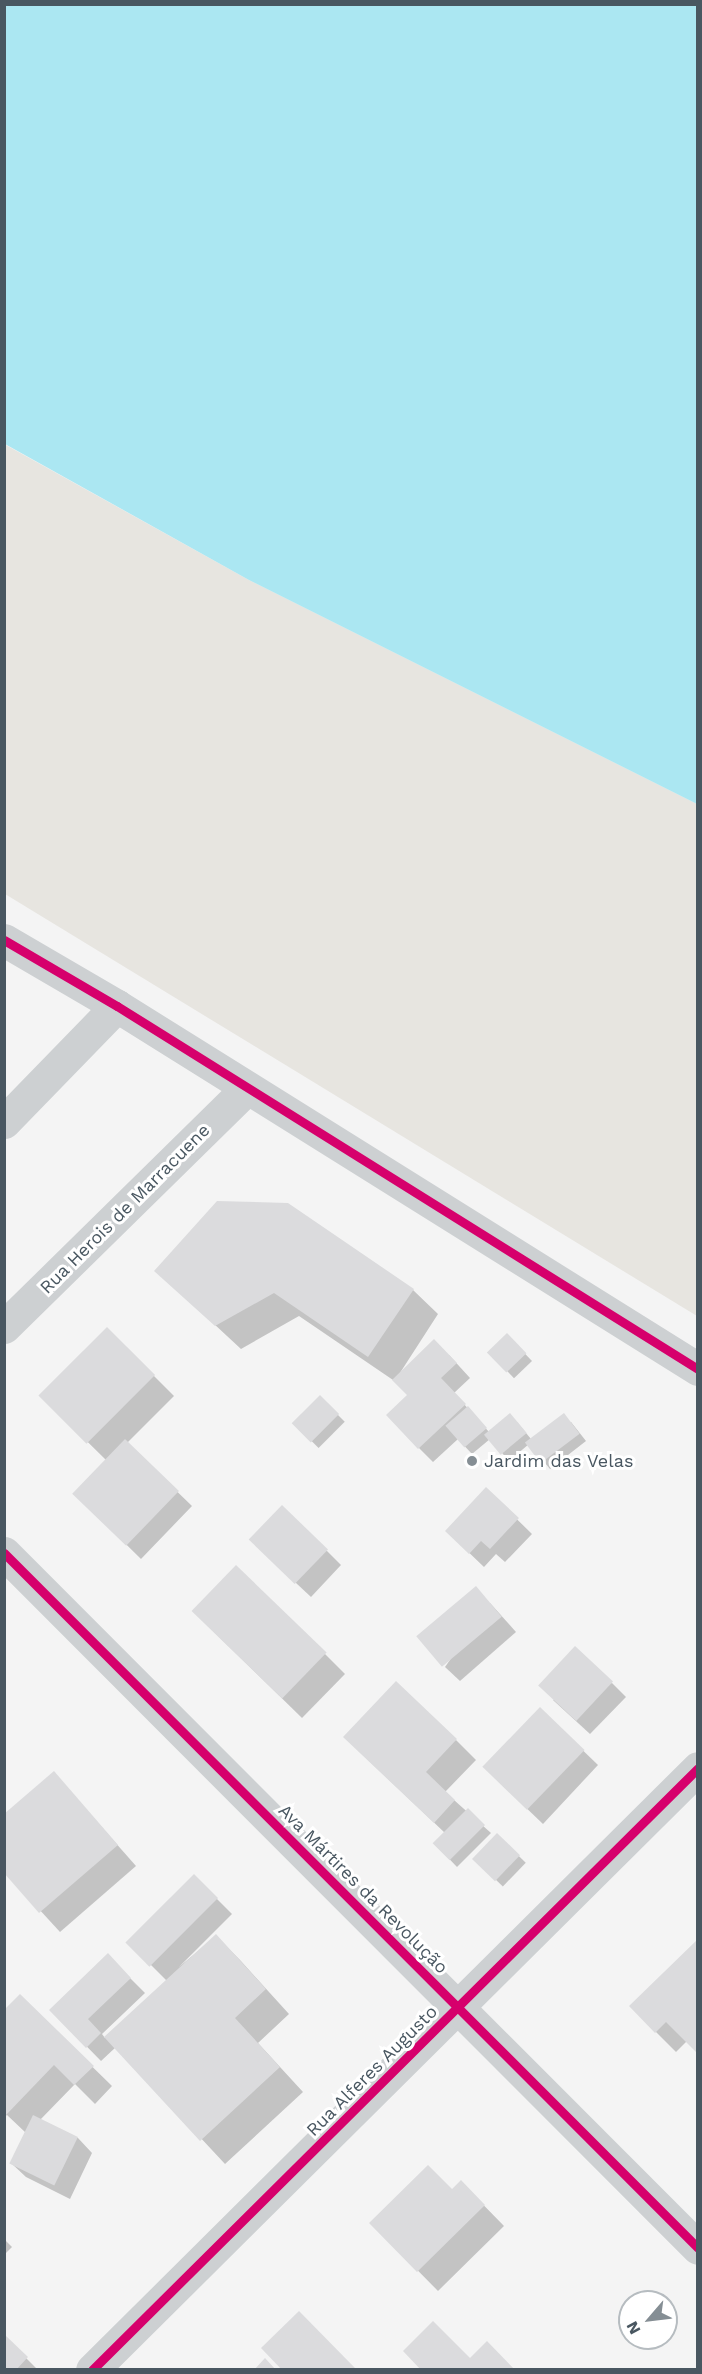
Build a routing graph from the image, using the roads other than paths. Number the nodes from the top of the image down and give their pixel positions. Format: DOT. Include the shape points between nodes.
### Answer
graph roads {
  1 [pos="4,940"];
  2 [pos="117,1006"];
  3 [pos="246,1090"];
  4 [pos="4,1122"];
  5 [pos="4,1327"];
  6 [pos="698,1369"];
  7 [pos="4,1553"];
  8 [pos="698,1768"];
  9 [pos="459,2008"];
  10 [pos="698,2248"];
  11 [pos="92,2370"];
  1 -- 2 [label="street"];
  2 -- 3 [label="street"];
  2 -- 4 [label="street"];
  3 -- 5 [label="street, Rua Herois de Marracuene"];
  3 -- 6 [label="street"];
  7 -- 9 [label="street, Ava Mártires da Revolução"];
  8 -- 9 [label="street, Rua Alferes Augusto"];
  9 -- 10 [label="street, Ava Mártires da Revolução"];
  9 -- 11 [label="street, Rua Alferes Augusto"];
}
